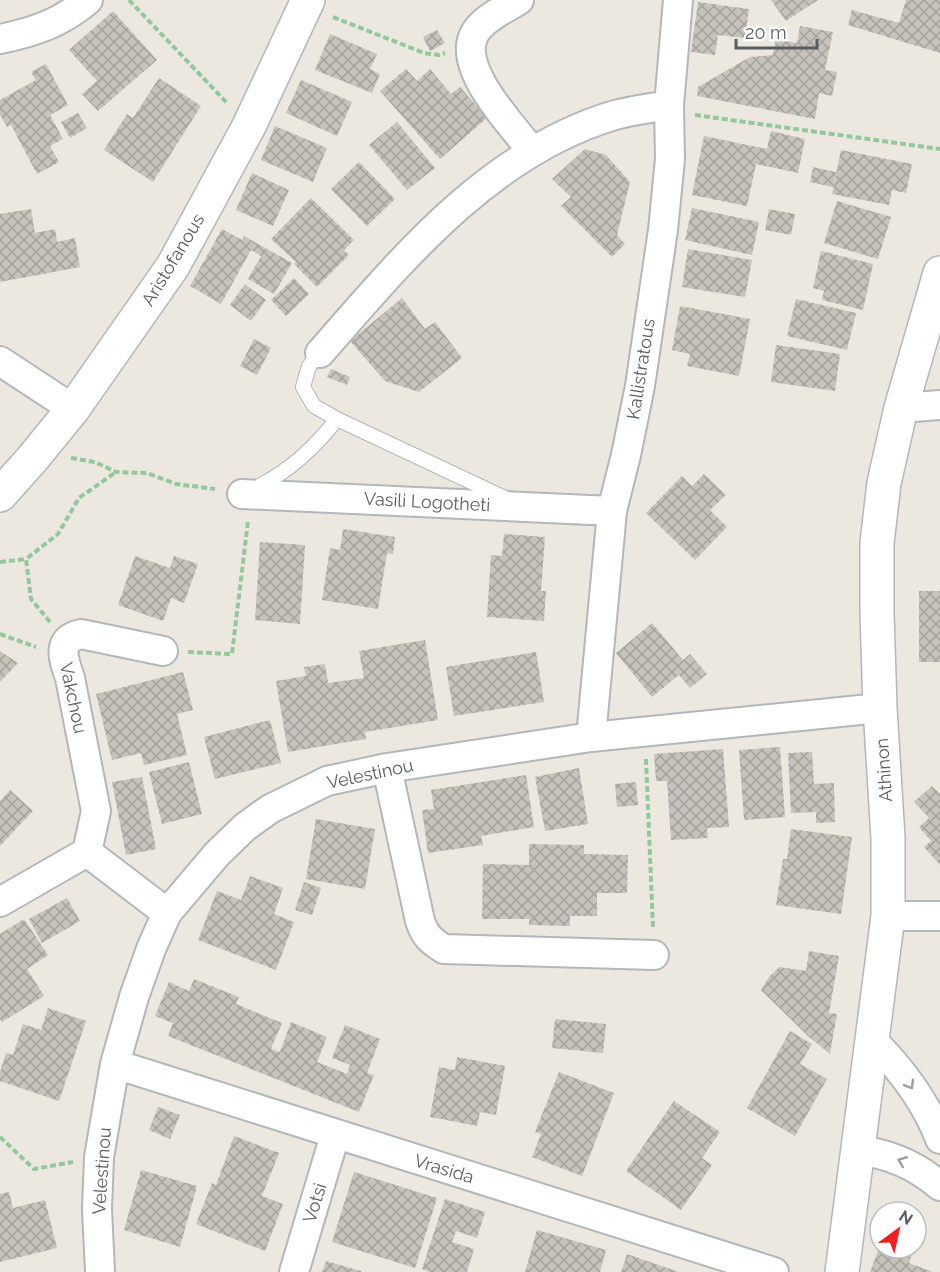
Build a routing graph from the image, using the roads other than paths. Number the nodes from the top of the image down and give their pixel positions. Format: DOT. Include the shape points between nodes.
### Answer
graph roads {
  1 [pos="88,0"];
  2 [pos="519,0"];
  3 [pos="678,0"];
  4 [pos="306,3"];
  5 [pos="0,39"];
  6 [pos="670,108"];
  7 [pos="532,151"];
  8 [pos="940,273"];
  9 [pos="320,352"];
  10 [pos="0,361"];
  11 [pos="940,405"];
  12 [pos="901,408"];
  13 [pos="73,409"];
  14 [pos="337,419"];
  15 [pos="252,493"];
  16 [pos="0,495"];
  17 [pos="523,507"];
  18 [pos="612,511"];
  19 [pos="163,651"];
  20 [pos="880,708"];
  21 [pos="591,736"];
  22 [pos="387,768"];
  23 [pos="87,852"];
  24 [pos="0,902"];
  25 [pos="167,913"];
  26 [pos="888,916"];
  27 [pos="940,916"];
  28 [pos="654,956"];
  29 [pos="873,1041"];
  30 [pos="115,1064"];
  31 [pos="335,1135"];
  32 [pos="940,1139"];
  33 [pos="858,1150"];
  34 [pos="940,1186"];
  35 [pos="100,1272"];
  36 [pos="294,1272"];
  37 [pos="774,1272"];
  38 [pos="842,1272"];
  1 -- 5 [label="street" via="36,32"];
  2 -- 7 [label="street" via="484,22 475,33 472,63 478,80"];
  3 -- 6 [label="street, Kallistratous"];
  4 -- 13 [label="street, Aristofanous" via="249,126 173,266"];
  6 -- 7 [label="street" via="616,115"];
  6 -- 18 [label="street, Kallistratous" via="663,230 640,386"];
  7 -- 9 [label="street" via="474,192 397,266"];
  8 -- 12 [label="street, Athinon"];
  9 -- 14 [label="lane" via="309,366 303,387 315,406"];
  10 -- 13 [label="street"];
  11 -- 12 [label="street"];
  12 -- 20 [label="street, Athinon" via="884,483 877,543"];
  13 -- 16 [label="street, Aristofanous"];
  14 -- 15 [label="lane" via="282,474"];
  14 -- 17 [label="lane"];
  15 -- 17 [label="street, Vasili Logotheti"];
  17 -- 18 [label="street, Vasili Logotheti"];
  18 -- 21 [label="street, Kallistratous"];
  19 -- 23 [label="street, Vakchou" via="81,634 63,649 96,812"];
  20 -- 21 [label="street, Velestinou"];
  20 -- 26 [label="street, Athinon"];
  21 -- 22 [label="street, Velestinou"];
  22 -- 25 [label="street, Velestinou" via="327,781 270,809 217,854"];
  22 -- 28 [label="street" via="420,921 424,934 434,943 444,949"];
  23 -- 24 [label="street"];
  23 -- 25 [label="street"];
  25 -- 30 [label="street, Velestinou" via="151,949"];
  26 -- 27 [label="street"];
  26 -- 29 [label="street, Athinon"];
  29 -- 32 [label="street, one-way" via="898,1066 935,1124"];
  29 -- 33 [label="street, Athinon"];
  30 -- 31 [label="street, Vrasida"];
  30 -- 35 [label="street, Velestinou" via="99,1157"];
  31 -- 36 [label="street, Votsi"];
  31 -- 37 [label="street, Vrasida"];
  34 -- 33 [label="street, one-way" via="904,1161"];
  33 -- 38 [label="street, Athinon"];
}
